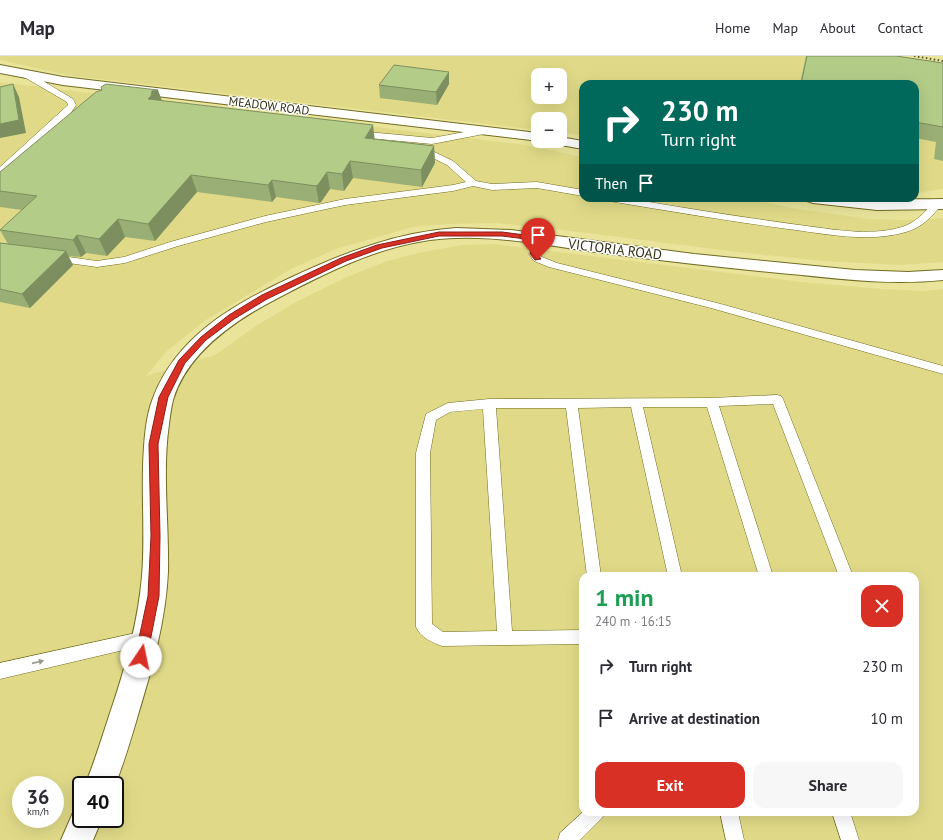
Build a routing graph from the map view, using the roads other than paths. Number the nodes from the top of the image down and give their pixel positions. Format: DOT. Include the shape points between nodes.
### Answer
graph roads {
  1 [pos="0,69"];
  2 [pos="27,75"];
  3 [pos="70,101"];
  4 [pos="83,102"];
  5 [pos="486,131"];
  6 [pos="345,132"];
  7 [pos="531,136"];
  8 [pos="401,139"];
  9 [pos="567,143"];
  10 [pos="579,145"];
  11 [pos="0,172"];
  12 [pos="473,183"];
  13 [pos="579,193"];
  14 [pos="632,202"];
  15 [pos="850,202"];
  16 [pos="939,204"];
  17 [pos="538,239"];
  18 [pos="45,257"];
  19 [pos="943,275"];
  20 [pos="943,370"];
  21 [pos="571,402"];
  22 [pos="636,402"];
  23 [pos="712,402"];
  24 [pos="489,404"];
  25 [pos="593,572"];
  26 [pos="674,572"];
  27 [pos="765,572"];
  28 [pos="844,572"];
  29 [pos="579,636"];
  30 [pos="505,637"];
  31 [pos="145,638"];
  32 [pos="0,671"];
  33 [pos="104,776"];
  34 [pos="592,816"];
  35 [pos="730,816"];
  36 [pos="841,816"];
  37 [pos="82,828"];
  38 [pos="77,840"];
  39 [pos="567,840"];
  40 [pos="735,840"];
  41 [pos="850,840"];
  1 -- 2 [label="street, MEADOW ROAD"];
  2 -- 3 [label="lane"];
  2 -- 5 [label="street, MEADOW ROAD"];
  3 -- 4 [label="lane"];
  3 -- 11 [label="lane" via="72,105 67,112"];
  5 -- 7 [label="street, MEADOW ROAD"];
  5 -- 8 [label="lane" via="432,141"];
  6 -- 8 [label="lane"];
  8 -- 12 [label="lane" via="450,163"];
  9 -- 10 [label="street"];
  12 -- 13 [label="lane" via="492,187 537,185"];
  12 -- 18 [label="lane" via="453,188 345,202 265,219 125,260 97,264"];
  14 -- 16 [label="lane" via="732,219 843,233 876,234 904,230 923,221"];
  15 -- 16 [label="street" via="877,205"];
  17 -- 19 [label="street, VICTORIA ROAD" via="838,274 906,278"];
  17 -- 20 [label="lane" via="534,254 538,259 553,265 713,305"];
  17 -- 31 [label="street, VICTORIA ROAD" via="502,234 445,234 380,246 344,259 265,297 231,317 204,338 182,362 163,397 154,444 156,536 153,596"];
  21 -- 22 [label="lane"];
  21 -- 24 [label="lane"];
  21 -- 25 [label="lane"];
  22 -- 23 [label="lane"];
  22 -- 26 [label="lane"];
  23 -- 27 [label="lane"];
  23 -- 28 [label="lane" via="777,399"];
  24 -- 30 [label="lane"];
  24 -- 30 [label="lane" via="448,408 430,417 424,453 422,497 424,627 442,639"];
  29 -- 30 [label="lane"];
  32 -- 31 [label="lane, one-way"];
  31 -- 33 [label="street, VICTORIA ROAD"];
  34 -- 39 [label="lane"];
  35 -- 40 [label="lane"];
  36 -- 41 [label="lane"];
  37 -- 38 [label="street"];
}
